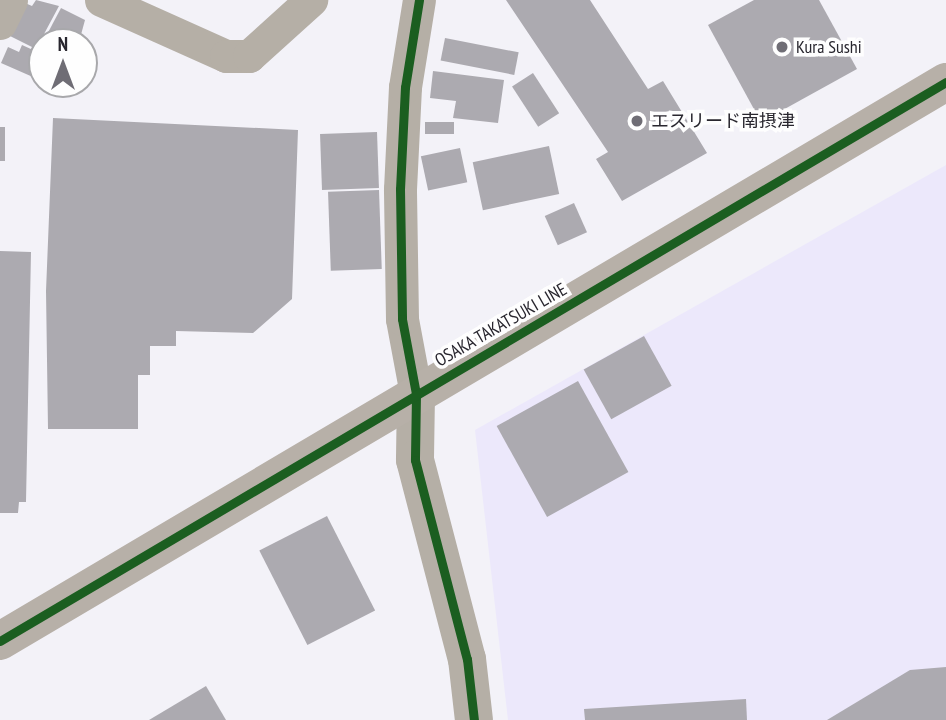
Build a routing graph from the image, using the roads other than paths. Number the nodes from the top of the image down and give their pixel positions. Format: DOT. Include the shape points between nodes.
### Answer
graph roads {
  1 [pos="11,0"];
  2 [pos="101,0"];
  3 [pos="311,0"];
  4 [pos="419,0"];
  5 [pos="0,23"];
  6 [pos="946,82"];
  7 [pos="415,394"];
  8 [pos="0,641"];
  9 [pos="474,720"];
  1 -- 5 [label="street"];
  2 -- 3 [label="street" via="226,56 249,56"];
  4 -- 7 [label="street" via="405,86 400,189 402,319"];
  6 -- 7 [label="main road, OSAKA TAKATSUKI LINE"];
  7 -- 8 [label="main road, OSAKA TAKATSUKI LINE"];
  7 -- 9 [label="street" via="415,460 467,659"];
}
